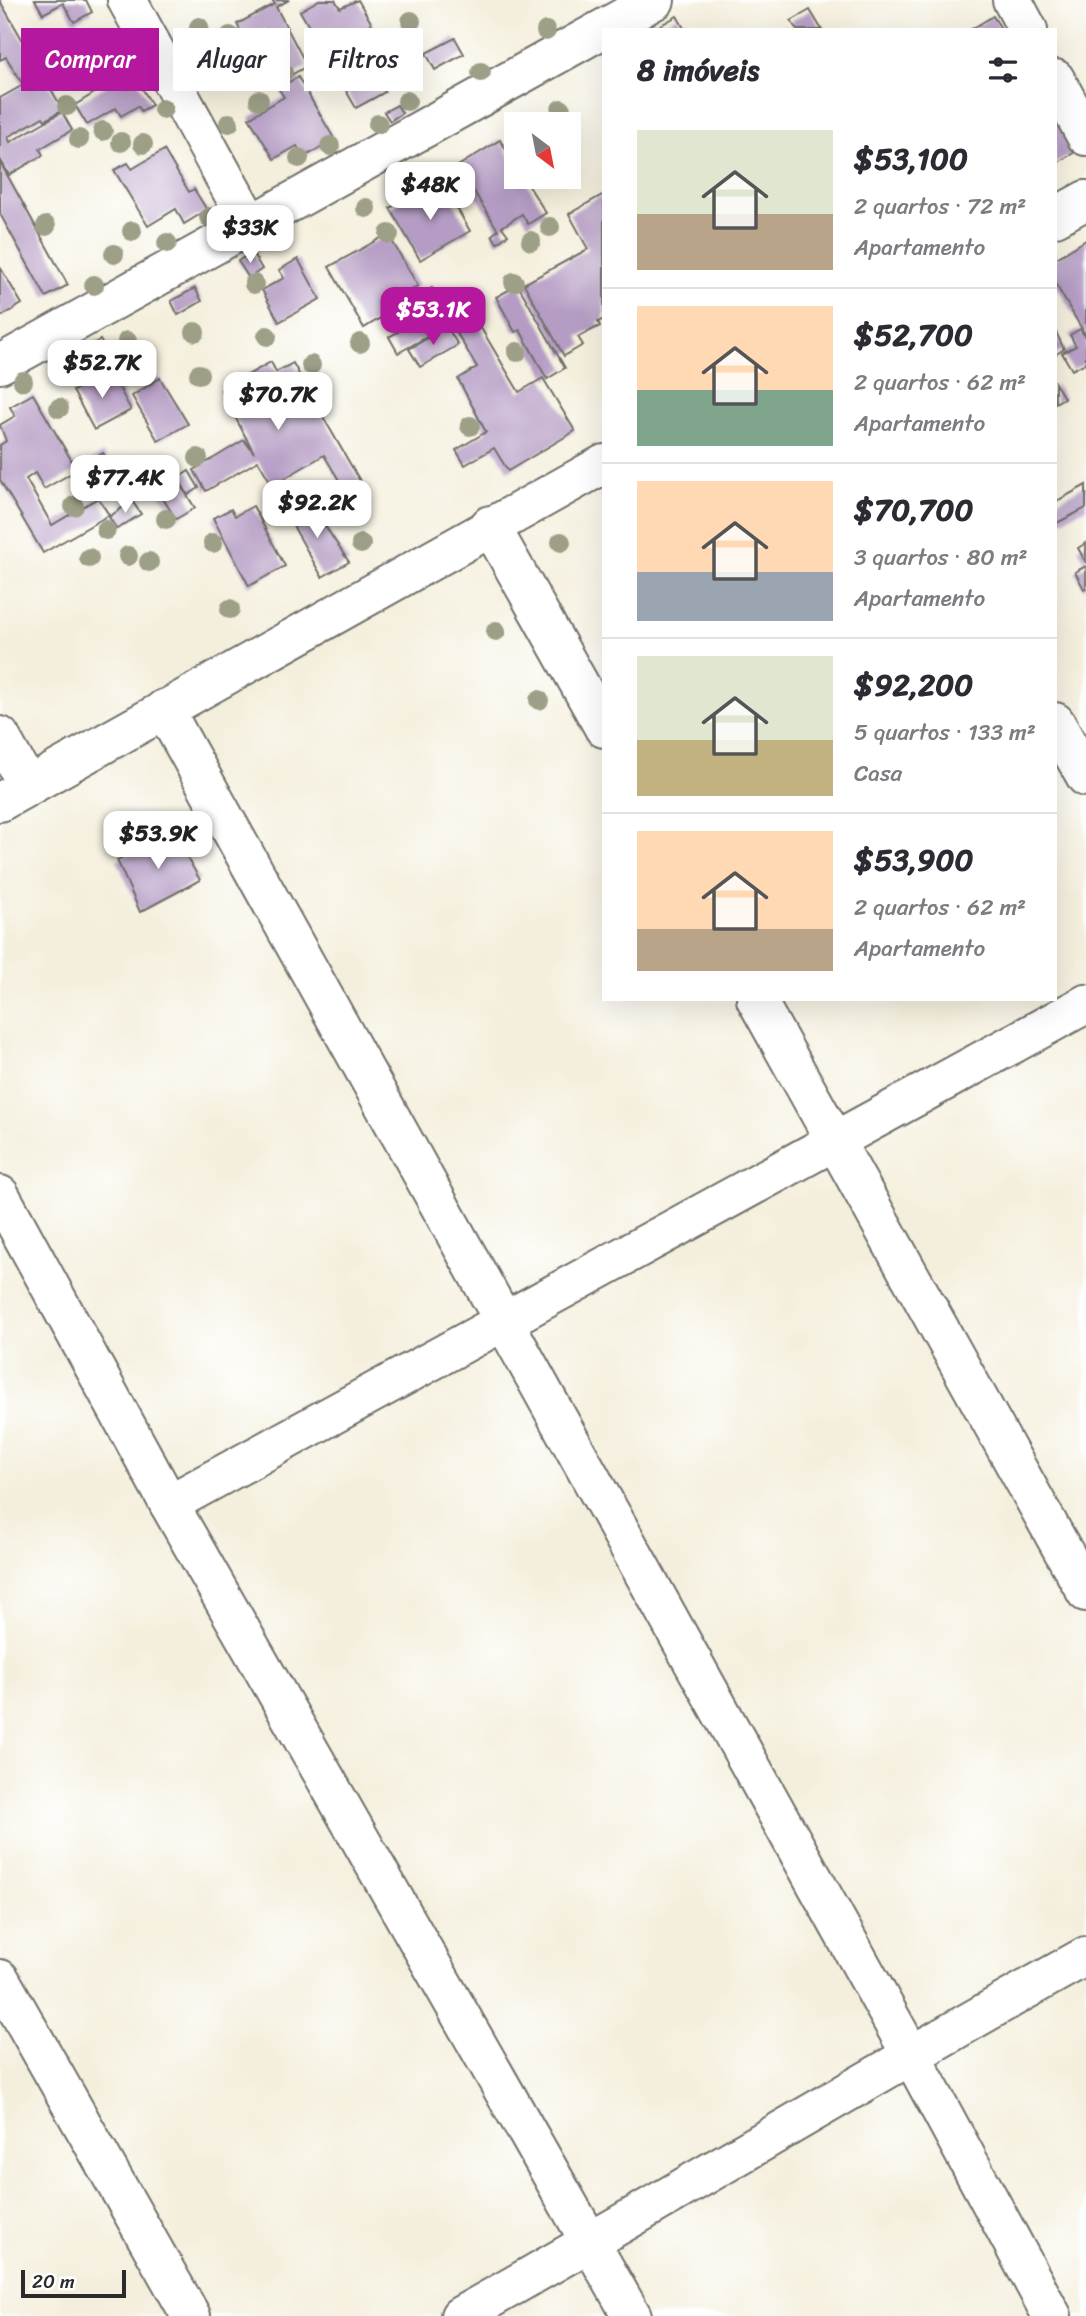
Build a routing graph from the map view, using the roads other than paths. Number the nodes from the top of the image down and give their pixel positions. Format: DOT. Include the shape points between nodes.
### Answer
graph roads {
  1 [pos="127,0"];
  2 [pos="655,0"];
  3 [pos="1012,0"];
  4 [pos="604,28"];
  5 [pos="1027,28"];
  6 [pos="602,29"];
  7 [pos="1057,83"];
  8 [pos="1086,136"];
  9 [pos="1086,200"];
  10 [pos="1057,215"];
  11 [pos="250,224"];
  12 [pos="0,364"];
  13 [pos="602,465"];
  14 [pos="490,525"];
  15 [pos="1057,701"];
  16 [pos="164,709"];
  17 [pos="602,723"];
  18 [pos="1057,726"];
  19 [pos="0,736"];
  20 [pos="1086,751"];
  21 [pos="1086,777"];
  22 [pos="14,794"];
  23 [pos="757,1001"];
  24 [pos="1086,1004"];
  25 [pos="835,1140"];
  26 [pos="6,1219"];
  27 [pos="502,1322"];
  28 [pos="169,1504"];
  29 [pos="1086,1592"];
  30 [pos="1086,1956"];
  31 [pos="0,1979"];
  32 [pos="910,2053"];
  33 [pos="591,2242"];
  34 [pos="191,2316"];
  35 [pos="460,2316"];
  36 [pos="632,2316"];
  37 [pos="1052,2316"];
  1 -- 11 [label="street"];
  2 -- 4 [label="street"];
  3 -- 5 [label="street"];
  6 -- 11 [label="street"];
  7 -- 8 [label="street"];
  9 -- 10 [label="street"];
  11 -- 12 [label="street"];
  13 -- 14 [label="street"];
  14 -- 16 [label="street"];
  14 -- 17 [label="street"];
  15 -- 20 [label="street"];
  16 -- 22 [label="street"];
  16 -- 27 [label="street"];
  18 -- 21 [label="street"];
  19 -- 22 [label="street"];
  23 -- 25 [label="street"];
  24 -- 25 [label="street"];
  25 -- 27 [label="street"];
  25 -- 29 [label="street"];
  26 -- 28 [label="street"];
  27 -- 28 [label="street"];
  27 -- 32 [label="street"];
  28 -- 33 [label="street"];
  30 -- 32 [label="street"];
  31 -- 34 [label="street"];
  32 -- 33 [label="street"];
  32 -- 37 [label="street"];
  33 -- 35 [label="street"];
  33 -- 36 [label="street"];
}
